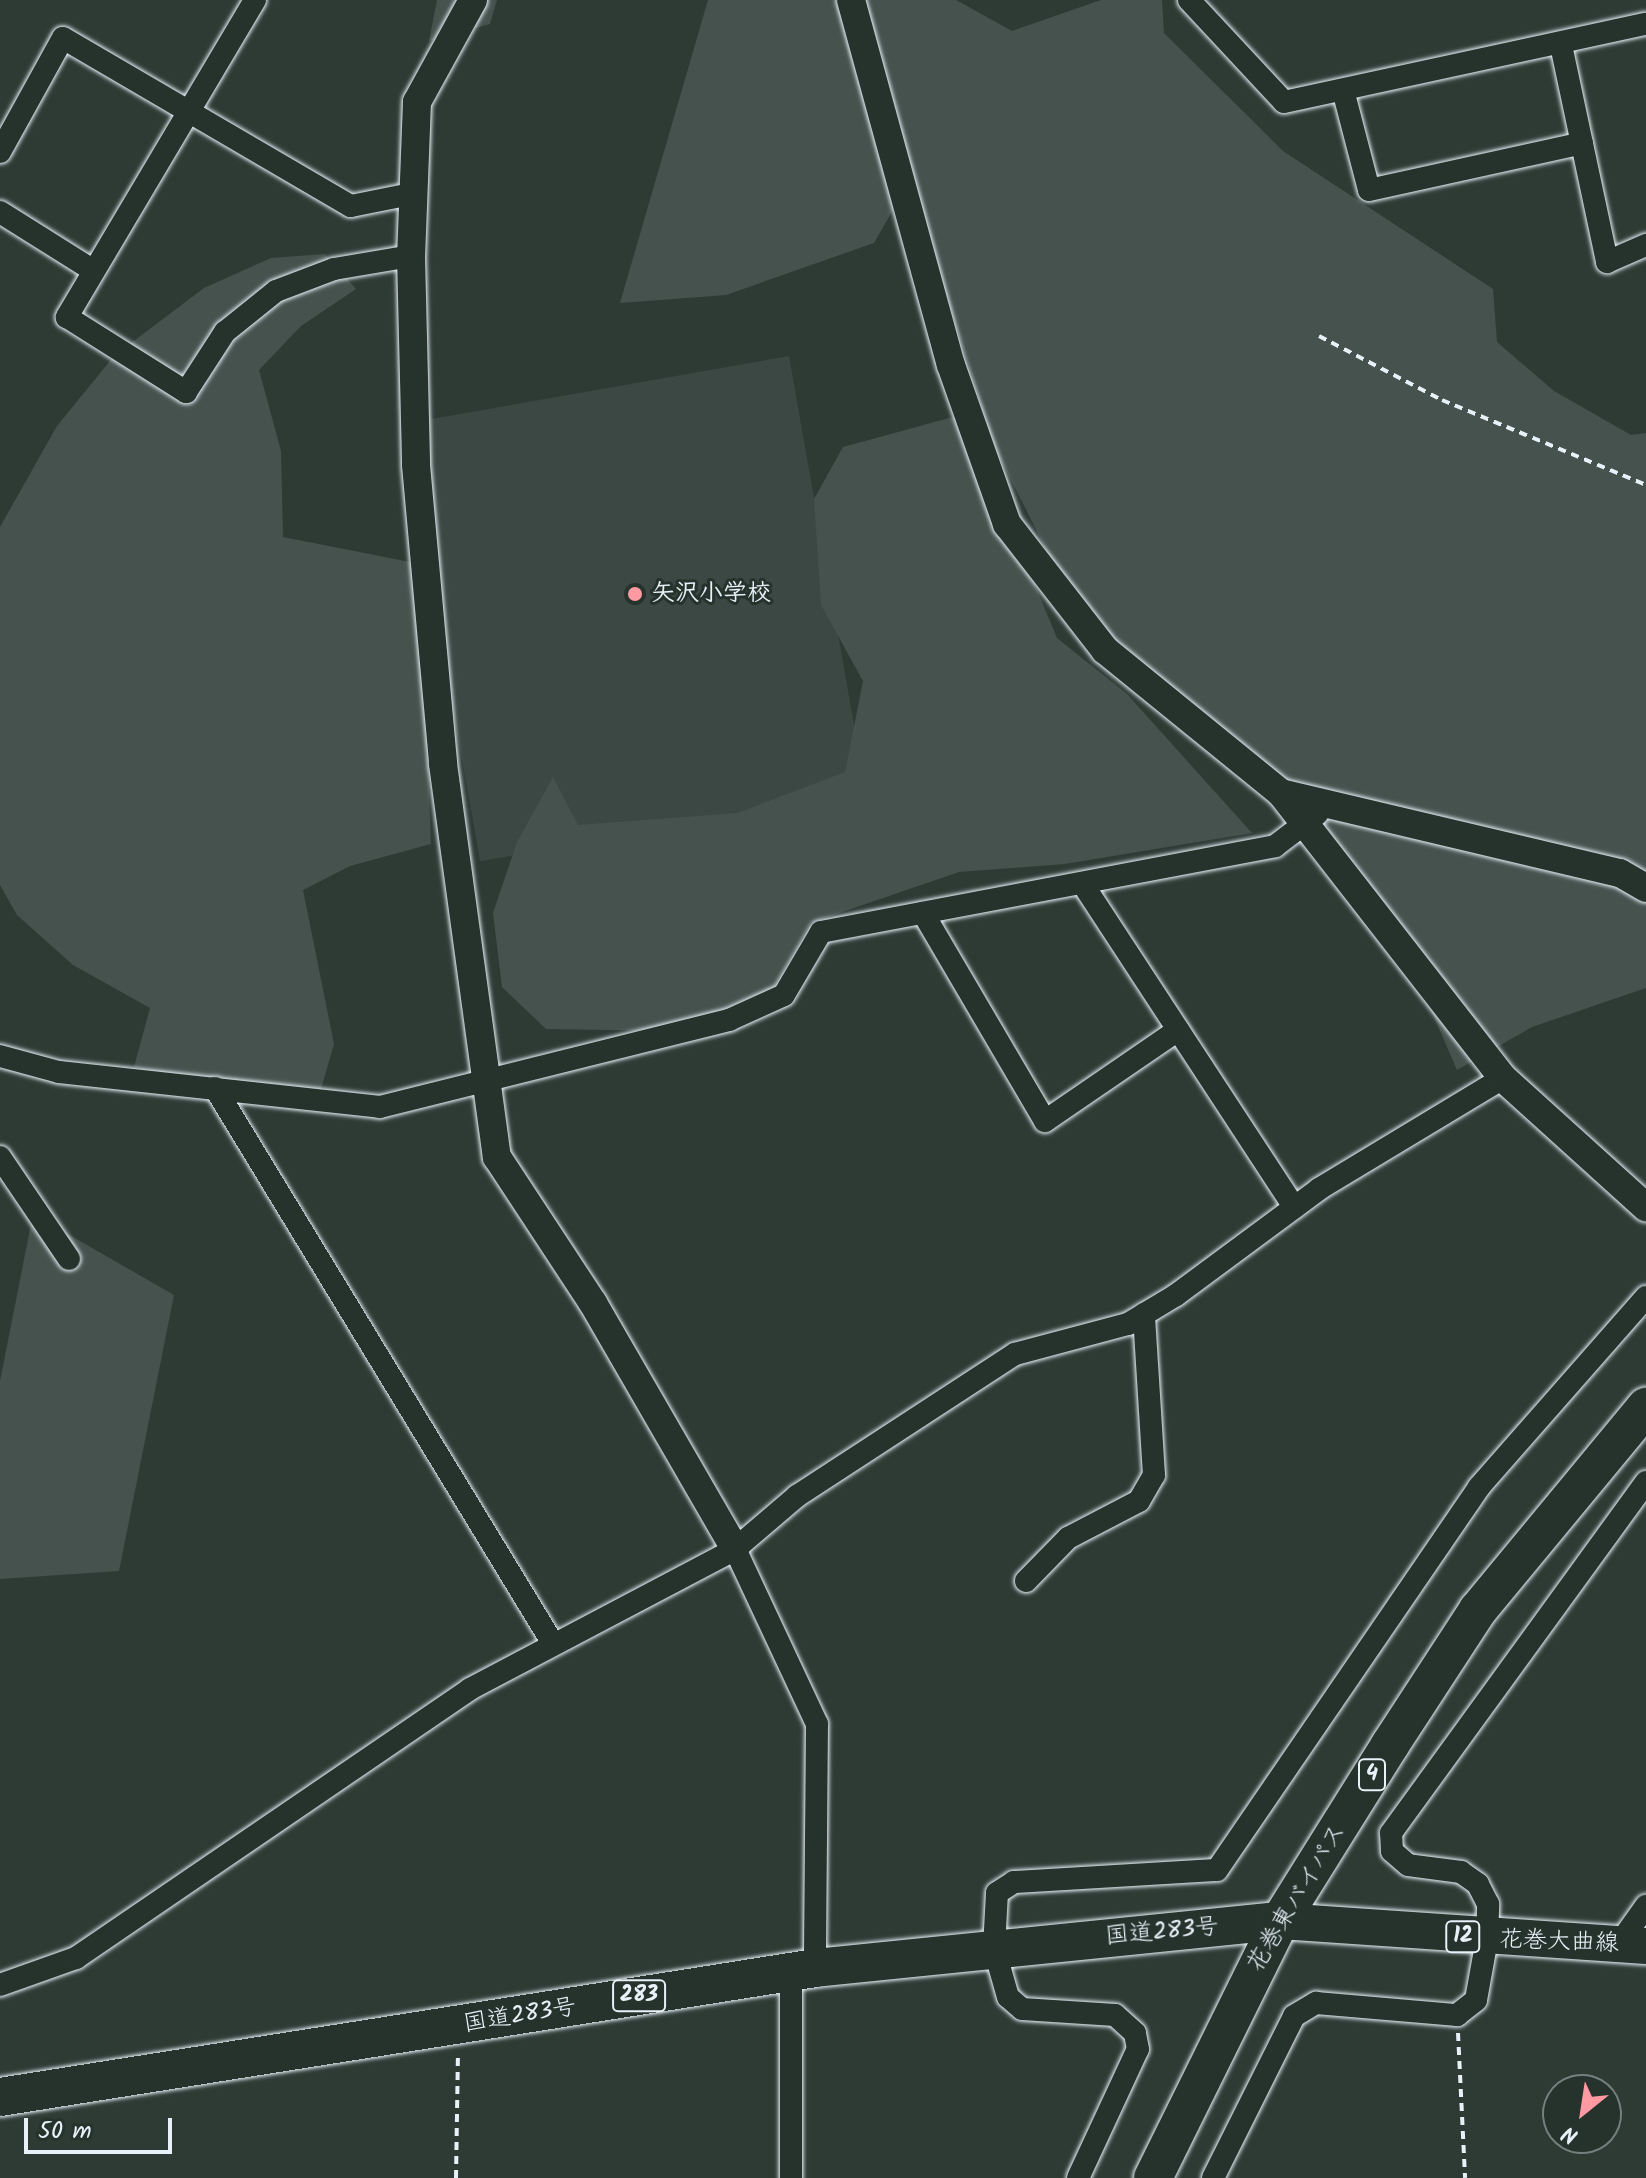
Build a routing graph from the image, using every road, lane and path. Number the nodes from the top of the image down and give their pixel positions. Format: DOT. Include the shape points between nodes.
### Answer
graph roads {
  1 [pos="255,0"];
  2 [pos="473,0"];
  3 [pos="851,0"];
  4 [pos="1189,0"];
  5 [pos="1646,24"];
  6 [pos="1561,45"];
  7 [pos="1343,90"];
  8 [pos="190,112"];
  9 [pos="1582,143"];
  10 [pos="0,152"];
  11 [pos="411,194"];
  12 [pos="0,212"];
  13 [pos="1646,245"];
  14 [pos="411,256"];
  15 [pos="91,269"];
  16 [pos="1319,336"];
  17 [pos="1646,485"];
  18 [pos="1317,815"];
  19 [pos="1084,886"];
  20 [pos="1646,888"];
  21 [pos="923,913"];
  22 [pos="1178,1030"];
  23 [pos="0,1056"];
  24 [pos="485,1076"];
  25 [pos="1503,1078"];
  26 [pos="215,1088"];
  27 [pos="0,1157"];
  28 [pos="1294,1207"];
  29 [pos="1646,1207"];
  30 [pos="69,1259"];
  31 [pos="1646,1297"];
  32 [pos="1144,1314"];
  33 [pos="1646,1407"];
  34 [pos="1646,1482"];
  35 [pos="735,1549"];
  36 [pos="1026,1581"];
  37 [pos="552,1642"];
  38 [pos="1646,1906"];
  39 [pos="1280,1921"];
  40 [pos="1487,1939"];
  41 [pos="1632,1945"];
  42 [pos="994,1948"];
  43 [pos="803,1970"];
  44 [pos="0,1985"];
  45 [pos="1457,2015"];
  46 [pos="458,2026"];
  47 [pos="0,2097"];
  48 [pos="456,2178"];
  49 [pos="791,2178"];
  50 [pos="1078,2178"];
  51 [pos="1153,2178"];
  52 [pos="1213,2178"];
  53 [pos="1465,2178"];
  1 -- 8 [label="street"];
  2 -- 11 [label="street" via="417,102"];
  3 -- 18 [label="street" via="951,365 1007,524 1105,650 1281,793"];
  4 -- 7 [label="street" via="1284,102"];
  5 -- 6 [label="street"];
  6 -- 7 [label="street"];
  6 -- 9 [label="street"];
  7 -- 9 [label="street" via="1369,190"];
  8 -- 10 [label="street" via="63,38"];
  8 -- 11 [label="street" via="351,206"];
  8 -- 15 [label="street"];
  9 -- 13 [label="street" via="1607,262"];
  11 -- 14 [label="street"];
  12 -- 15 [label="street"];
  14 -- 15 [label="street" via="334,269 276,291 225,332 186,392 67,317"];
  14 -- 24 [label="street" via="423,544"];
  16 -- 17 [label="path" via="1442,400"];
  18 -- 19 [label="street" via="1275,846"];
  18 -- 20 [label="street" via="1620,873"];
  18 -- 25 [label="street"];
  19 -- 21 [label="street"];
  19 -- 22 [label="street"];
  21 -- 22 [label="street" via="1045,1121"];
  21 -- 24 [label="street" via="821,932 784,995 729,1020"];
  22 -- 28 [label="street"];
  23 -- 26 [label="street" via="59,1072"];
  24 -- 26 [label="street" via="380,1107"];
  24 -- 35 [label="street" via="497,1157 510,1186 593,1303"];
  25 -- 28 [label="street"];
  25 -- 29 [label="street"];
  26 -- 37 [label="street"];
  27 -- 30 [label="street"];
  28 -- 32 [label="street"];
  31 -- 42 [label="street" via="1479,1487 1217,1870 1014,1882 997,1893 991,1908"];
  32 -- 35 [label="street" via="1015,1354 797,1496"];
  32 -- 36 [label="street" via="1154,1475 1139,1501 1068,1538"];
  33 -- 39 [label="highway, 花巻東バイパス / 4" via="1478,1610"];
  34 -- 40 [label="street" via="1391,1833 1392,1851 1408,1865 1461,1872 1478,1884 1488,1904"];
  35 -- 37 [label="street"];
  35 -- 43 [label="street" via="817,1724"];
  37 -- 44 [label="street" via="470,1689 76,1958"];
  38 -- 41 [label="street"];
  39 -- 40 [label="main road, 花巻大曲線 / 12"];
  39 -- 42 [label="highway, 国道283号 / 283"];
  39 -- 51 [label="highway, 花巻東バイパス / 4"];
  40 -- 41 [label="main road, 花巻大曲線 / 12"];
  40 -- 45 [label="street" via="1476,2000"];
  42 -- 43 [label="highway, 国道283号 / 283"];
  42 -- 50 [label="street" via="1008,1997 1022,2009 1115,2015 1135,2033 1138,2049"];
  43 -- 46 [label="highway, 国道283号 / 283"];
  43 -- 49 [label="street"];
  45 -- 52 [label="street" via="1316,2003 1294,2016"];
  45 -- 53 [label="path"];
  46 -- 47 [label="highway, 国道283号 / 283"];
  46 -- 48 [label="path"];
}
